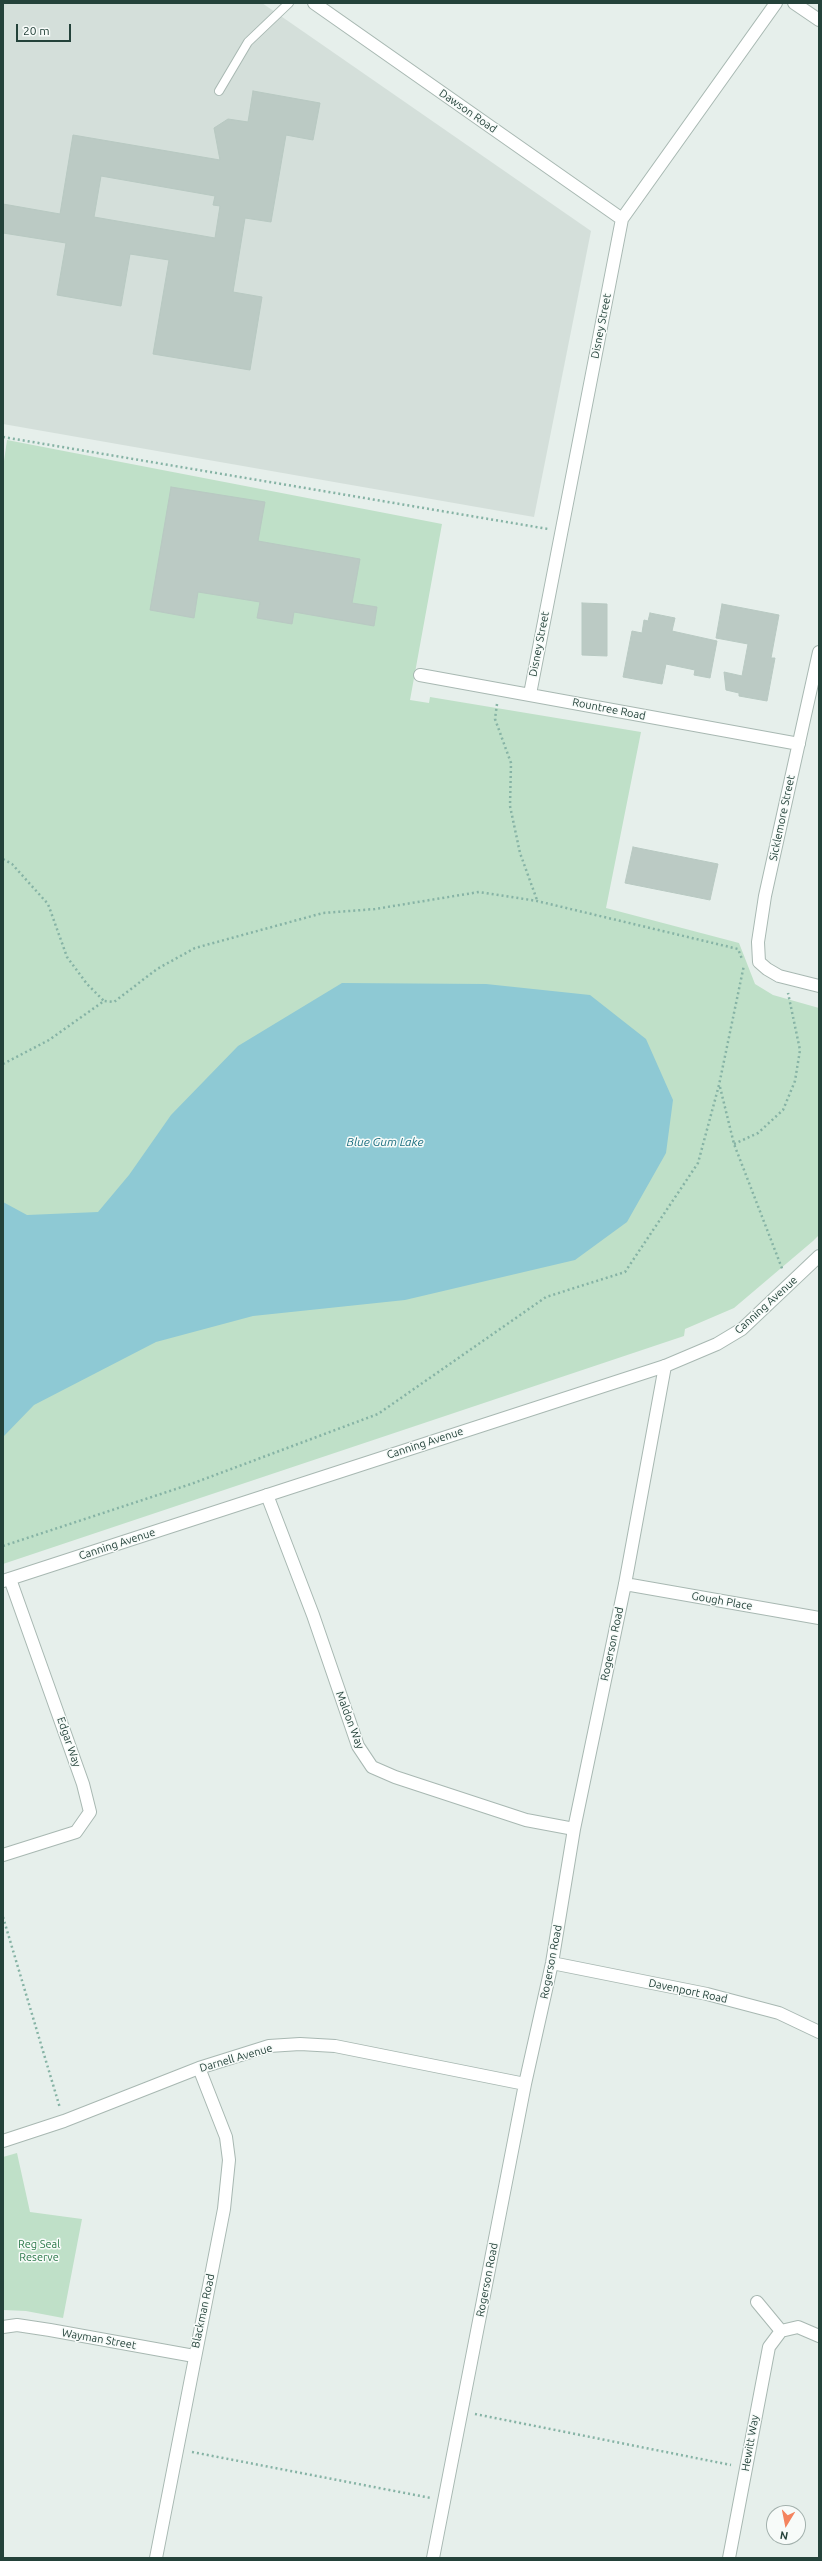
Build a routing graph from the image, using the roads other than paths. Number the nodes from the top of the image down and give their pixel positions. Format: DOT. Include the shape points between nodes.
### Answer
graph roads {
  1 [pos="289,3"];
  2 [pos="314,3"];
  3 [pos="776,3"];
  4 [pos="794,3"];
  5 [pos="819,20"];
  6 [pos="219,90"];
  7 [pos="622,219"];
  8 [pos="819,652"];
  9 [pos="420,675"];
  10 [pos="530,694"];
  11 [pos="814,699"];
  12 [pos="799,744"];
  13 [pos="819,986"];
  14 [pos="819,1256"];
  15 [pos="665,1366"];
  16 [pos="267,1495"];
  17 [pos="7,1580"];
  18 [pos="625,1584"];
  19 [pos="819,1618"];
  20 [pos="574,1829"];
  21 [pos="3,1856"];
  22 [pos="552,1963"];
  23 [pos="819,2032"];
  24 [pos="199,2068"];
  25 [pos="525,2084"];
  26 [pos="3,2141"];
  27 [pos="757,2302"];
  28 [pos="3,2327"];
  29 [pos="781,2331"];
  30 [pos="819,2336"];
  31 [pos="194,2356"];
  32 [pos="156,2558"];
  33 [pos="433,2558"];
  34 [pos="729,2558"];
  1 -- 6 [label="lane" via="248,42"];
  2 -- 7 [label="street, Dawson Road"];
  3 -- 7 [label="street, Disney Street"];
  4 -- 5 [label="street"];
  7 -- 10 [label="street, Disney Street"];
  8 -- 11 [label="street, Sicklemore Street"];
  9 -- 10 [label="street, Rountree Road"];
  10 -- 12 [label="street, Rountree Road"];
  11 -- 12 [label="street, Sicklemore Street"];
  12 -- 13 [label="street, Sicklemore Street" via="765,896 758,942 759,962 778,976"];
  14 -- 15 [label="street, Canning Avenue" via="742,1329 718,1344"];
  15 -- 16 [label="street, Canning Avenue"];
  15 -- 18 [label="street, Rogerson Road"];
  16 -- 17 [label="street, Canning Avenue"];
  16 -- 20 [label="street, Maldon Way" via="313,1615 358,1746 372,1767 395,1778 526,1820"];
  17 -- 21 [label="street, Edgar Way" via="83,1784 90,1812 76,1832"];
  18 -- 19 [label="street, Gough Place"];
  18 -- 20 [label="street, Rogerson Road"];
  20 -- 22 [label="street, Rogerson Road"];
  22 -- 23 [label="street, Davenport Road" via="707,1994 778,2014"];
  22 -- 25 [label="street, Rogerson Road"];
  24 -- 25 [label="street, Darnell Avenue" via="269,2046 300,2044 335,2046"];
  24 -- 26 [label="street, Darnell Avenue" via="64,2122"];
  24 -- 31 [label="street, Blackman Road" via="226,2137 229,2160 224,2209"];
  25 -- 33 [label="street, Rogerson Road"];
  27 -- 29 [label="street"];
  28 -- 31 [label="street, Wayman Street" via="50,2330"];
  29 -- 30 [label="street" via="798,2327"];
  29 -- 34 [label="street, Hewitt Way" via="769,2347"];
  31 -- 32 [label="street, Blackman Road"];
}
